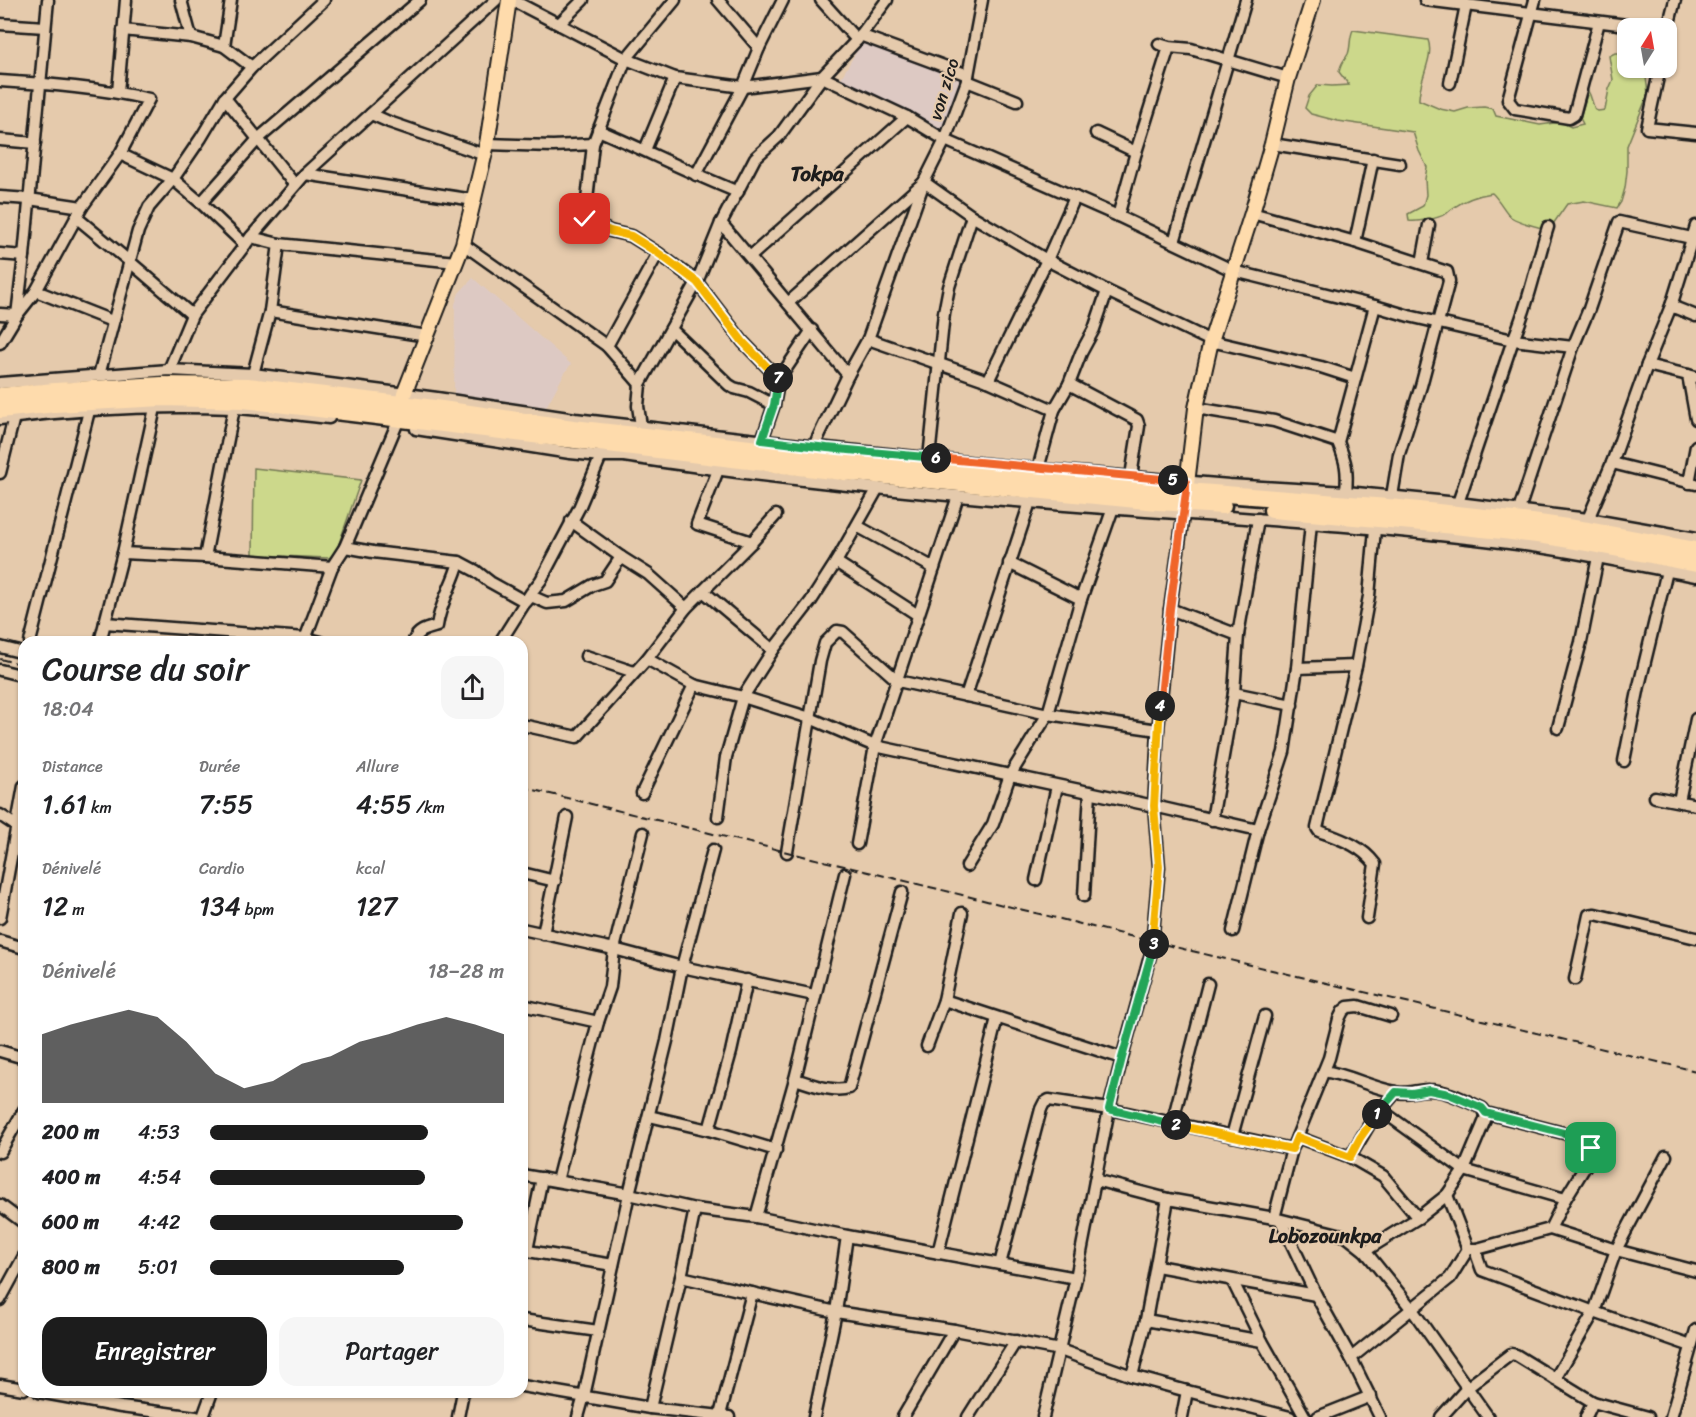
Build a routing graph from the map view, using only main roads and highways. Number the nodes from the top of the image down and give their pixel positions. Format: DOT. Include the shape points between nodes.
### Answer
graph roads {
  1 [pos="510,0"];
  2 [pos="1312,0"];
  3 [pos="0,396"];
  4 [pos="400,410"];
  5 [pos="7,414"];
  6 [pos="1185,498"];
  7 [pos="1696,550"];
  8 [pos="1696,564"];
  1 -- 4 [label="main road" via="486,149 463,244"];
  2 -- 6 [label="main road" via="1211,341 1196,408"];
  3 -- 4 [label="highway" via="172,385 248,386"];
  4 -- 5 [label="highway" via="162,398 55,404"];
  4 -- 6 [label="highway"];
  6 -- 7 [label="highway" via="1400,508 1532,522"];
  6 -- 8 [label="highway" via="1530,534"];
}
